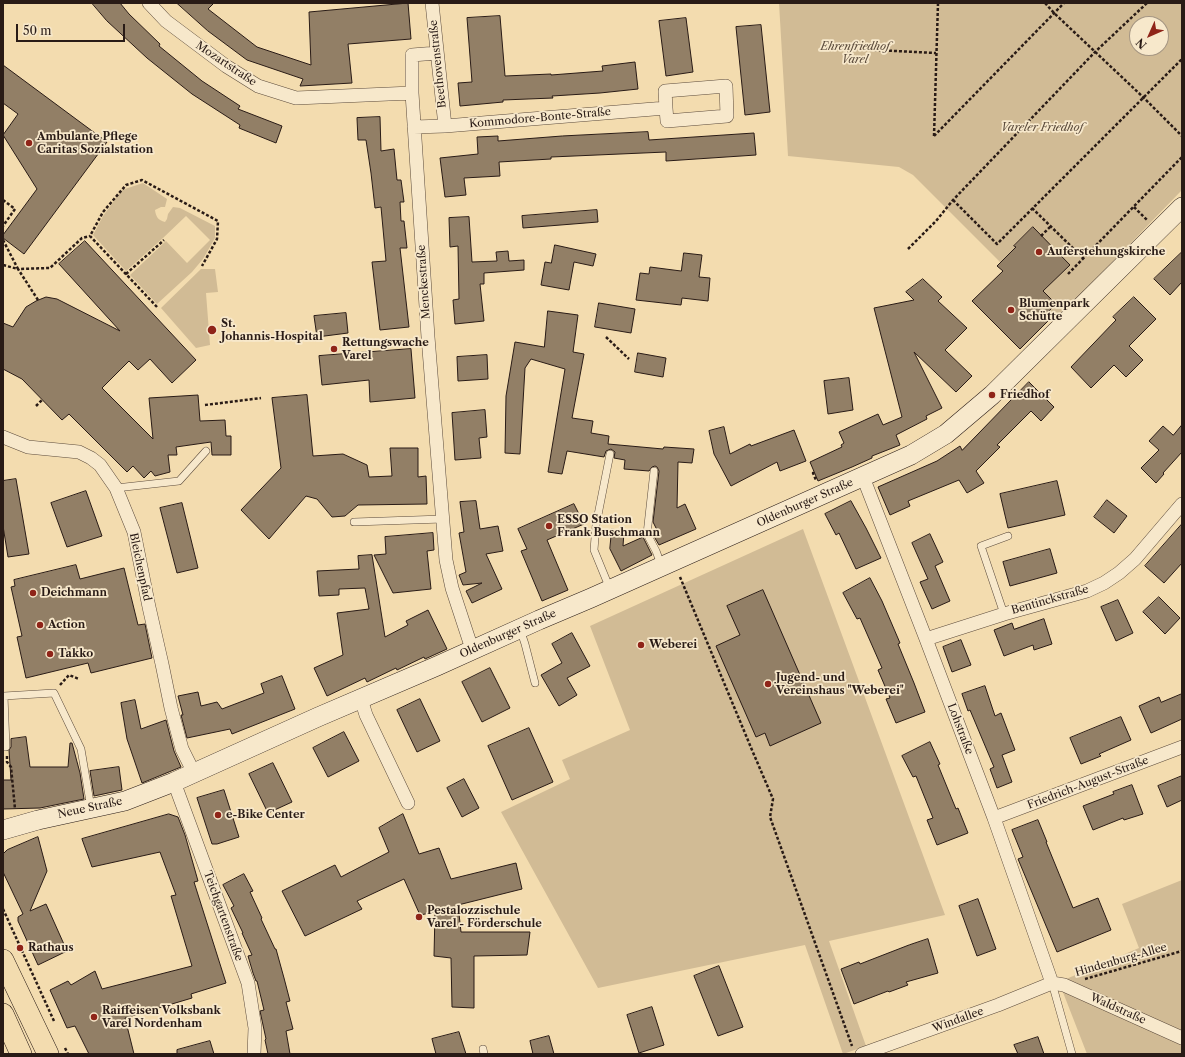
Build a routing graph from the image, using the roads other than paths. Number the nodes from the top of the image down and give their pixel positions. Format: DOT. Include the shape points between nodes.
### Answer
graph roads {
  1 [pos="149,3"];
  2 [pos="432,3"];
  3 [pos="437,52"];
  4 [pos="412,93"];
  5 [pos="666,108"];
  6 [pos="445,126"];
  7 [pos="414,127"];
  8 [pos="1182,207"];
  9 [pos="3,437"];
  10 [pos="206,451"];
  11 [pos="610,454"];
  12 [pos="654,471"];
  13 [pos="863,477"];
  14 [pos="116,488"];
  15 [pos="1182,504"];
  16 [pos="443,519"];
  17 [pos="354,522"];
  18 [pos="1008,536"];
  19 [pos="670,571"];
  20 [pos="610,589"];
  21 [pos="1004,614"];
  22 [pos="520,628"];
  23 [pos="926,639"];
  24 [pos="472,650"];
  25 [pos="535,682"];
  26 [pos="3,694"];
  27 [pos="361,699"];
  28 [pos="6,747"];
  29 [pos="1182,747"];
  30 [pos="194,774"];
  31 [pos="174,782"];
  32 [pos="408,803"];
  33 [pos="91,808"];
  34 [pos="994,818"];
  35 [pos="10,828"];
  36 [pos="3,960"];
  37 [pos="1058,984"];
  38 [pos="3,1014"];
  39 [pos="1182,1038"];
  40 [pos="57,1050"];
  41 [pos="857,1050"];
  42 [pos="21,1053"];
  43 [pos="41,1054"];
  44 [pos="254,1054"];
  45 [pos="1072,1054"];
  1 -- 4 [label="street, Mozartstraße" via="166,21 226,66 258,86 296,98"];
  2 -- 3 [label="street, Beethovenstraße"];
  3 -- 4 [label="street, Menckestraße" via="412,55"];
  3 -- 6 [label="street, Beethovenstraße"];
  4 -- 7 [label="street, Menckestraße"];
  5 -- 5 [label="street" via="667,121 726,116 726,86 665,91"];
  5 -- 6 [label="street, Kommodore-Bonte-Straße"];
  6 -- 7 [label="street, Kommodore-Bonte-Straße"];
  7 -- 16 [label="street, Menckestraße"];
  8 -- 13 [label="main road, Oldenburger Straße" via="977,409 946,434 911,455"];
  9 -- 14 [label="street, Bleichenpfad" via="28,447 79,452 100,464"];
  10 -- 14 [label="lane" via="179,481"];
  11 -- 20 [label="lane" via="596,525 594,550"];
  12 -- 19 [label="lane" via="647,534"];
  13 -- 19 [label="main road, Oldenburger Straße"];
  13 -- 23 [label="street, Lohstraße"];
  14 -- 30 [label="street, Bleichenpfad" via="134,532 173,715 182,749"];
  15 -- 21 [label="street, Bentinckstraße" via="1135,559 1104,583 1087,591"];
  16 -- 17 [label="lane"];
  16 -- 24 [label="street, Menckestraße" via="446,560 452,588"];
  18 -- 21 [label="lane, Bentinckstraße" via="981,546"];
  19 -- 20 [label="main road, Oldenburger Straße"];
  20 -- 22 [label="main road, Oldenburger Straße"];
  21 -- 23 [label="street, Bentinckstraße"];
  22 -- 24 [label="main road, Oldenburger Straße"];
  22 -- 25 [label="lane"];
  23 -- 34 [label="street, Lohstraße"];
  24 -- 27 [label="main road, Oldenburger Straße"];
  26 -- 28 [label="lane"];
  26 -- 33 [label="lane" via="54,693 81,749"];
  27 -- 30 [label="main road, Oldenburger Straße"];
  27 -- 32 [label="street" via="366,715"];
  29 -- 34 [label="street, Friedrich-August-Straße"];
  30 -- 31 [label="main road, Oldenburger Straße"];
  31 -- 33 [label="main road, Neue Straße" via="125,801"];
  31 -- 44 [label="street, Teichgartenstraße" via="248,983 254,1028"];
  33 -- 35 [label="main road, Neue Straße"];
  34 -- 37 [label="street, Lohstraße"];
  36 -- 40 [label="main road"];
  37 -- 39 [label="street, Waldstraße"];
  37 -- 41 [label="street, Windallee"];
  37 -- 45 [label="lane"];
  38 -- 42 [label="main road"];
  42 -- 43 [label="main road" via="30,1050"];
}
